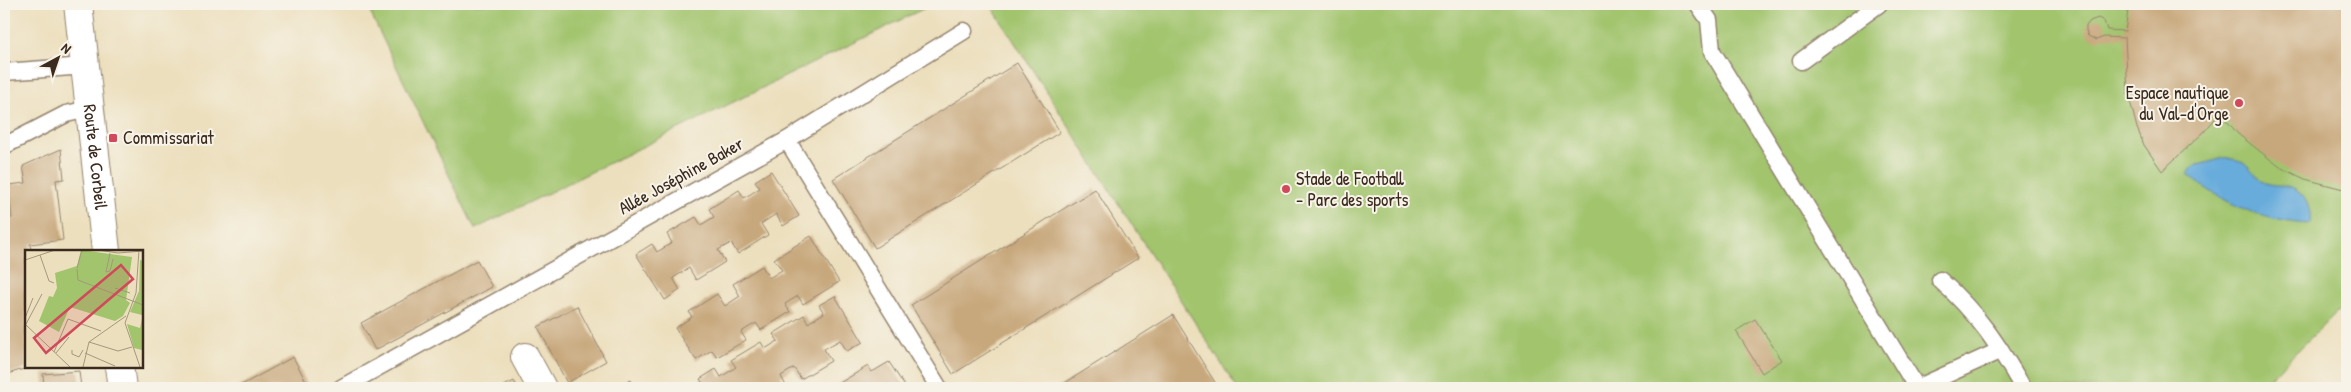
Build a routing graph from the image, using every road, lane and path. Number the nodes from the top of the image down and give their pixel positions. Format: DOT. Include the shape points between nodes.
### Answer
graph roads {
  1 [pos="78,4"];
  2 [pos="1698,4"];
  3 [pos="1879,4"];
  4 [pos="964,31"];
  5 [pos="1801,61"];
  6 [pos="85,66"];
  7 [pos="4,72"];
  8 [pos="90,109"];
  9 [pos="787,140"];
  10 [pos="4,146"];
  11 [pos="106,250"];
  12 [pos="1940,280"];
  13 [pos="2001,350"];
  14 [pos="525,357"];
  15 [pos="119,367"];
  16 [pos="122,388"];
  17 [pos="341,388"];
  18 [pos="542,388"];
  19 [pos="938,388"];
  20 [pos="1917,388"];
  21 [pos="2023,388"];
  1 -- 6 [label="main road, Route de Corbeil"];
  2 -- 20 [label="lane" via="1709,20 1712,51"];
  3 -- 5 [label="lane"];
  4 -- 9 [label="lane, Allée Joséphine Baker"];
  6 -- 7 [label="lane"];
  6 -- 8 [label="main road, Route de Corbeil"];
  8 -- 10 [label="lane" via="66,114"];
  8 -- 11 [label="main road, Route de Corbeil"];
  9 -- 17 [label="lane, Allée Joséphine Baker"];
  9 -- 19 [label="lane"];
  12 -- 13 [label="lane" via="1968,305"];
  13 -- 20 [label="lane"];
  13 -- 21 [label="lane"];
  14 -- 18 [label="main road"];
  15 -- 16 [label="main road"];
}
